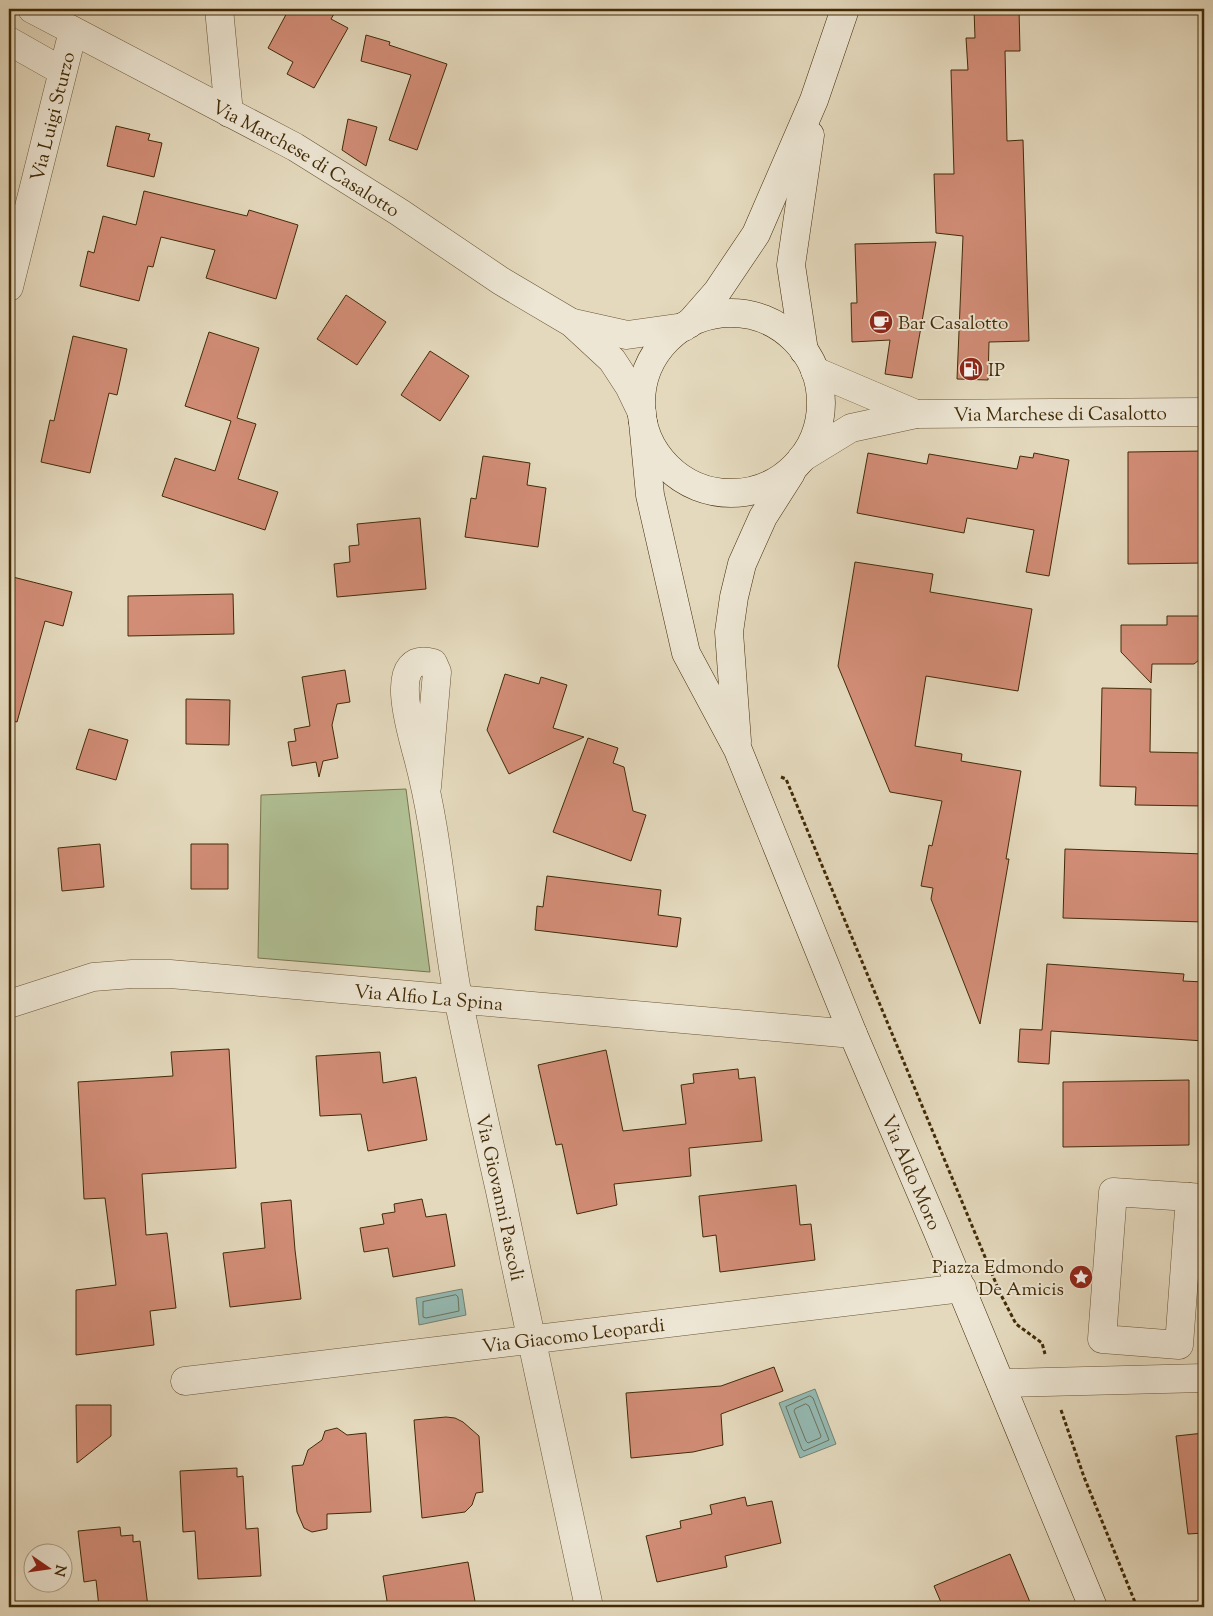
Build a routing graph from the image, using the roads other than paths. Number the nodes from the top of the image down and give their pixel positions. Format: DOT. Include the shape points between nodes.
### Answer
graph roads {
  1 [pos="32,9"];
  2 [pos="219,9"];
  3 [pos="845,9"];
  4 [pos="73,31"];
  5 [pos="9,41"];
  6 [pos="62,71"];
  7 [pos="814,100"];
  8 [pos="229,113"];
  9 [pos="9,288"];
  10 [pos="572,323"];
  11 [pos="687,325"];
  12 [pos="809,361"];
  13 [pos="1204,412"];
  14 [pos="916,414"];
  15 [pos="642,418"];
  16 [pos="799,461"];
  17 [pos="741,758"];
  18 [pos="427,787"];
  19 [pos="459,1000"];
  20 [pos="9,1004"];
  21 [pos="853,1034"];
  22 [pos="1197,1198"];
  23 [pos="962,1288"];
  24 [pos="531,1339"];
  25 [pos="1204,1378"];
  26 [pos="185,1381"];
  27 [pos="1001,1383"];
  28 [pos="589,1607"];
  29 [pos="1093,1607"];
  1 -- 4 [label="street, Via Marchese di Casalotto"];
  2 -- 8 [label="street"];
  3 -- 7 [label="street"];
  4 -- 6 [label="street, Via Luigi Sturzo"];
  4 -- 8 [label="street, Via Marchese di Casalotto"];
  5 -- 6 [label="street"];
  6 -- 9 [label="street, Via Luigi Sturzo"];
  7 -- 11 [label="street" via="756,234 717,292"];
  7 -- 12 [label="street" via="792,265"];
  8 -- 10 [label="street, Via Marchese di Casalotto" via="303,152 399,212 501,282"];
  10 -- 11 [label="street" via="627,335"];
  10 -- 15 [label="street" via="612,360 629,386"];
  11 -- 12 [label="street" via="709,316 730,313 752,316 772,323 790,335"];
  11 -- 15 [label="street" via="668,339 646,373"];
  12 -- 14 [label="street"];
  12 -- 16 [label="street" via="820,394 820,416 814,438"];
  13 -- 14 [label="street, Via Marchese di Casalotto"];
  14 -- 16 [label="street" via="851,428"];
  15 -- 16 [label="street" via="650,443 662,461 697,487 718,492 753,490 780,478"];
  15 -- 17 [label="street" via="650,495 686,653"];
  16 -- 17 [label="street" via="763,517 742,564 734,598 729,632"];
  17 -- 21 [label="street, Via Aldo Moro"];
  18 -- 19 [label="street, Via Giovanni Pascoli"];
  19 -- 20 [label="street, Via Alfio La Spina" via="170,974 132,974 93,977"];
  19 -- 21 [label="street, Via Alfio La Spina"];
  19 -- 24 [label="street, Via Giovanni Pascoli"];
  21 -- 23 [label="street, Via Aldo Moro"];
  22 -- 22 [label="street" via="1113,1192 1102,1340 1179,1345"];
  23 -- 24 [label="street, Via Giacomo Leopardi"];
  23 -- 27 [label="street, Via Aldo Moro"];
  24 -- 26 [label="street, Via Giacomo Leopardi"];
  24 -- 28 [label="street, Via Giovanni Pascoli"];
  25 -- 27 [label="street"];
  27 -- 29 [label="street, Via Aldo Moro"];
}
